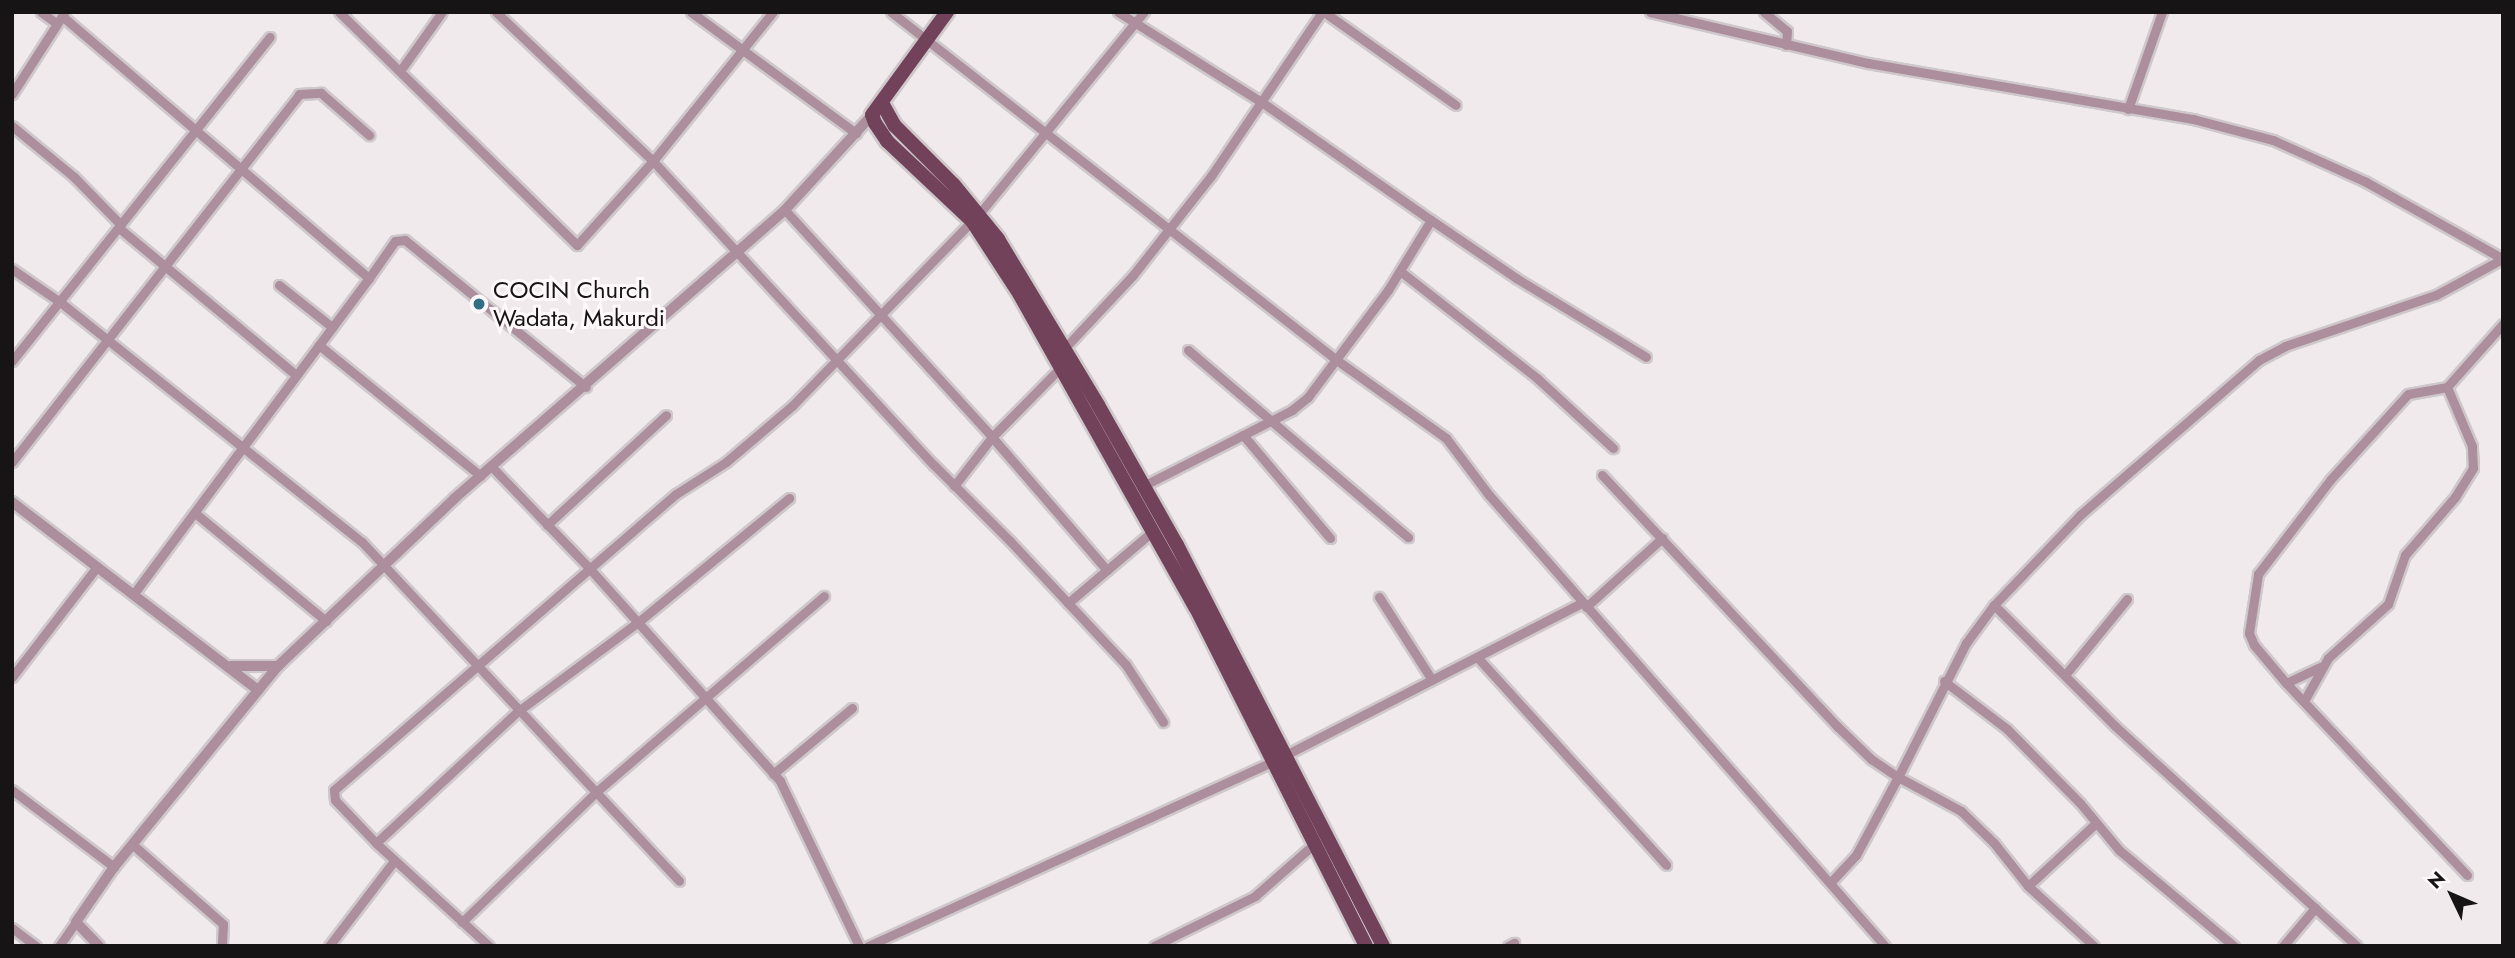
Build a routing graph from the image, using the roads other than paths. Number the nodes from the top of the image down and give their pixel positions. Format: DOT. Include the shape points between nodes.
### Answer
graph roads {
  1 [pos="41,12"];
  2 [pos="339,12"];
  3 [pos="442,12"];
  4 [pos="495,12"];
  5 [pos="691,12"];
  6 [pos="773,12"];
  7 [pos="891,12"];
  8 [pos="947,12"];
  9 [pos="1118,12"];
  10 [pos="1144,12"];
  11 [pos="1323,12"];
  12 [pos="1650,12"];
  13 [pos="1764,12"];
  14 [pos="2162,12"];
  15 [pos="61,17"];
  16 [pos="1135,24"];
  17 [pos="270,37"];
  18 [pos="928,38"];
  19 [pos="1786,45"];
  20 [pos="746,49"];
  21 [pos="400,71"];
  22 [pos="12,94"];
  23 [pos="883,103"];
  24 [pos="1263,103"];
  25 [pos="1456,105"];
  26 [pos="2128,109"];
  27 [pos="872,115"];
  28 [pos="12,126"];
  29 [pos="196,130"];
  30 [pos="1045,133"];
  31 [pos="856,134"];
  32 [pos="369,135"];
  33 [pos="653,161"];
  34 [pos="240,170"];
  35 [pos="785,210"];
  36 [pos="975,218"];
  37 [pos="1431,220"];
  38 [pos="120,227"];
  39 [pos="1168,230"];
  40 [pos="736,253"];
  41 [pos="2502,259"];
  42 [pos="12,269"];
  43 [pos="164,269"];
  44 [pos="1400,271"];
  45 [pos="369,278"];
  46 [pos="279,285"];
  47 [pos="60,302"];
  48 [pos="883,316"];
  49 [pos="2503,324"];
  50 [pos="332,327"];
  51 [pos="110,341"];
  52 [pos="319,345"];
  53 [pos="1188,350"];
  54 [pos="1646,356"];
  55 [pos="1062,358"];
  56 [pos="12,361"];
  57 [pos="838,361"];
  58 [pos="1338,361"];
  59 [pos="296,375"];
  60 [pos="586,387"];
  61 [pos="2447,387"];
  62 [pos="666,415"];
  63 [pos="1271,420"];
  64 [pos="1243,435"];
  65 [pos="992,437"];
  66 [pos="243,447"];
  67 [pos="1613,448"];
  68 [pos="12,462"];
  69 [pos="492,467"];
  70 [pos="1602,475"];
  71 [pos="481,476"];
  72 [pos="954,485"];
  73 [pos="1145,485"];
  74 [pos="789,498"];
  75 [pos="12,502"];
  76 [pos="195,513"];
  77 [pos="547,525"];
  78 [pos="1153,531"];
  79 [pos="1408,537"];
  80 [pos="1330,538"];
  81 [pos="1662,538"];
  82 [pos="386,565"];
  83 [pos="96,568"];
  84 [pos="590,569"];
  85 [pos="1107,570"];
  86 [pos="133,595"];
  87 [pos="824,596"];
  88 [pos="1379,597"];
  89 [pos="2127,599"];
  90 [pos="1068,603"];
  91 [pos="1584,605"];
  92 [pos="1994,605"];
  93 [pos="326,621"];
  94 [pos="637,623"];
  95 [pos="1477,657"];
  96 [pos="231,666"];
  97 [pos="278,666"];
  98 [pos="476,666"];
  99 [pos="2321,667"];
  100 [pos="2065,675"];
  101 [pos="12,677"];
  102 [pos="1432,680"];
  103 [pos="1944,681"];
  104 [pos="2286,683"];
  105 [pos="258,690"];
  106 [pos="707,699"];
  107 [pos="2304,701"];
  108 [pos="852,708"];
  109 [pos="517,712"];
  110 [pos="1163,722"];
  111 [pos="1278,759"];
  112 [pos="774,774"];
  113 [pos="1898,776"];
  114 [pos="12,790"];
  115 [pos="595,793"];
  116 [pos="2095,824"];
  117 [pos="376,843"];
  118 [pos="132,844"];
  119 [pos="1313,845"];
  120 [pos="394,861"];
  121 [pos="1665,865"];
  122 [pos="114,867"];
  123 [pos="2468,876"];
  124 [pos="679,881"];
  125 [pos="1831,882"];
  126 [pos="2028,886"];
  127 [pos="2315,908"];
  128 [pos="76,922"];
  129 [pos="462,922"];
  130 [pos="12,928"];
  131 [pos="1174,941"];
  132 [pos="36,946"];
  133 [pos="59,946"];
  134 [pos="99,946"];
  135 [pos="222,946"];
  136 [pos="329,946"];
  137 [pos="489,946"];
  138 [pos="859,946"];
  139 [pos="868,946"];
  140 [pos="1154,946"];
  141 [pos="1366,946"];
  142 [pos="1383,946"];
  143 [pos="1885,946"];
  144 [pos="2094,946"];
  145 [pos="2234,946"];
  146 [pos="2283,946"];
  147 [pos="2357,946"];
  1 -- 15 [label="street"];
  2 -- 21 [label="street"];
  3 -- 21 [label="street"];
  4 -- 33 [label="street"];
  5 -- 20 [label="street"];
  6 -- 20 [label="street"];
  7 -- 18 [label="street"];
  8 -- 18 [label="main road"];
  9 -- 16 [label="street"];
  10 -- 16 [label="street"];
  11 -- 24 [label="street"];
  11 -- 25 [label="street"];
  12 -- 19 [label="street"];
  13 -- 19 [label="street" via="1787,31"];
  14 -- 26 [label="street"];
  15 -- 22 [label="street"];
  15 -- 29 [label="street"];
  16 -- 24 [label="street"];
  16 -- 30 [label="street"];
  17 -- 29 [label="street"];
  18 -- 23 [label="main road"];
  18 -- 30 [label="street"];
  19 -- 26 [label="street"];
  20 -- 31 [label="street"];
  20 -- 33 [label="street"];
  21 -- 33 [label="street" via="577,245"];
  23 -- 27 [label="main road"];
  23 -- 36 [label="main road" via="895,126"];
  24 -- 37 [label="street"];
  24 -- 39 [label="street"];
  26 -- 41 [label="street" via="2207,123 2306,153"];
  27 -- 31 [label="street"];
  27 -- 36 [label="main road" via="887,141"];
  28 -- 38 [label="street" via="74,177"];
  29 -- 34 [label="street"];
  29 -- 38 [label="street"];
  30 -- 36 [label="street"];
  30 -- 39 [label="street"];
  31 -- 35 [label="street"];
  32 -- 34 [label="street" via="321,93 307,90"];
  33 -- 40 [label="street"];
  34 -- 43 [label="street"];
  34 -- 45 [label="street"];
  35 -- 40 [label="street"];
  35 -- 48 [label="street"];
  36 -- 48 [label="street"];
  36 -- 55 [label="main road"];
  37 -- 44 [label="street"];
  37 -- 54 [label="street" via="1516,278"];
  38 -- 43 [label="street"];
  38 -- 47 [label="street"];
  39 -- 55 [label="street"];
  39 -- 58 [label="street"];
  40 -- 57 [label="street"];
  40 -- 60 [label="street"];
  41 -- 92 [label="street" via="2436,295 2285,346 2259,360 2080,515"];
  42 -- 47 [label="street"];
  43 -- 51 [label="street"];
  43 -- 59 [label="street"];
  44 -- 58 [label="street"];
  44 -- 67 [label="street" via="1538,379"];
  45 -- 50 [label="street"];
  45 -- 60 [label="street" via="395,241 405,240"];
  46 -- 50 [label="street"];
  47 -- 51 [label="street"];
  47 -- 56 [label="street"];
  48 -- 57 [label="street"];
  48 -- 65 [label="street"];
  49 -- 61 [label="street"];
  50 -- 52 [label="street"];
  51 -- 66 [label="street"];
  51 -- 68 [label="street"];
  52 -- 59 [label="street"];
  52 -- 71 [label="street"];
  53 -- 63 [label="street"];
  55 -- 65 [label="street"];
  55 -- 73 [label="main road"];
  55 -- 78 [label="main road"];
  57 -- 72 [label="street"];
  57 -- 84 [label="street" via="757,436 676,494"];
  58 -- 63 [label="street" via="1308,397"];
  58 -- 91 [label="street" via="1446,438"];
  59 -- 66 [label="street"];
  60 -- 69 [label="street"];
  61 -- 99 [label="street" via="2472,446 2473,467 2455,497 2405,555 2388,604"];
  61 -- 104 [label="street" via="2408,394 2330,480 2258,575 2251,599 2250,639"];
  62 -- 77 [label="street"];
  63 -- 64 [label="street"];
  63 -- 79 [label="street"];
  64 -- 73 [label="street"];
  64 -- 80 [label="street"];
  65 -- 72 [label="street"];
  65 -- 85 [label="street"];
  66 -- 76 [label="street"];
  66 -- 82 [label="street" via="328,511"];
  69 -- 71 [label="street"];
  69 -- 77 [label="street"];
  70 -- 81 [label="street"];
  71 -- 82 [label="street"];
  72 -- 90 [label="street"];
  73 -- 111 [label="main road"];
  74 -- 94 [label="street"];
  75 -- 83 [label="street"];
  76 -- 86 [label="street"];
  76 -- 93 [label="street"];
  77 -- 84 [label="street"];
  78 -- 85 [label="street"];
  78 -- 111 [label="main road"];
  81 -- 91 [label="street"];
  81 -- 113 [label="street" via="1838,727 1871,759"];
  82 -- 93 [label="street"];
  82 -- 98 [label="street"];
  83 -- 86 [label="street"];
  83 -- 101 [label="street"];
  84 -- 94 [label="street"];
  84 -- 98 [label="street"];
  85 -- 90 [label="street"];
  86 -- 96 [label="street"];
  87 -- 106 [label="street"];
  88 -- 102 [label="street"];
  89 -- 100 [label="street"];
  90 -- 110 [label="street" via="1126,665"];
  91 -- 95 [label="street"];
  91 -- 125 [label="street"];
  92 -- 100 [label="street"];
  92 -- 103 [label="street"];
  93 -- 97 [label="street"];
  94 -- 106 [label="street"];
  94 -- 109 [label="street"];
  95 -- 102 [label="street"];
  95 -- 121 [label="street"];
  96 -- 97 [label="street"];
  96 -- 105 [label="street"];
  97 -- 105 [label="street"];
  98 -- 109 [label="street"];
  98 -- 117 [label="street" via="332,793"];
  99 -- 104 [label="street"];
  99 -- 107 [label="street"];
  100 -- 127 [label="street"];
  102 -- 111 [label="street"];
  103 -- 113 [label="street"];
  103 -- 116 [label="street" via="2007,729"];
  104 -- 107 [label="street"];
  105 -- 118 [label="street"];
  106 -- 112 [label="street"];
  106 -- 115 [label="street"];
  107 -- 123 [label="street"];
  108 -- 112 [label="street"];
  109 -- 115 [label="street"];
  109 -- 117 [label="street"];
  111 -- 119 [label="main road"];
  111 -- 139 [label="street"];
  111 -- 142 [label="main road"];
  112 -- 138 [label="street" via="795,807"];
  113 -- 125 [label="street" via="1856,855"];
  113 -- 126 [label="street" via="1961,811"];
  114 -- 122 [label="street"];
  115 -- 124 [label="street"];
  115 -- 129 [label="street"];
  116 -- 126 [label="street"];
  116 -- 145 [label="street" via="2211,932"];
  117 -- 120 [label="street"];
  118 -- 122 [label="street"];
  118 -- 135 [label="street" via="223,924"];
  119 -- 131 [label="street" via="1255,896"];
  119 -- 141 [label="main road"];
  120 -- 129 [label="street"];
  120 -- 136 [label="street"];
  122 -- 128 [label="street"];
  125 -- 143 [label="street"];
  126 -- 144 [label="street"];
  127 -- 146 [label="street"];
  127 -- 147 [label="street"];
  128 -- 133 [label="street"];
  128 -- 134 [label="street"];
  129 -- 137 [label="street"];
  130 -- 132 [label="street"];
  131 -- 140 [label="street"];
}
